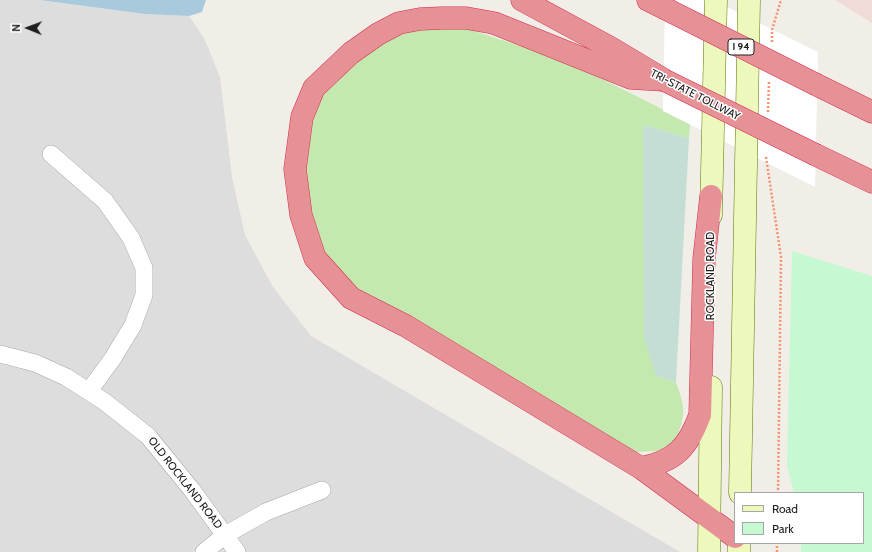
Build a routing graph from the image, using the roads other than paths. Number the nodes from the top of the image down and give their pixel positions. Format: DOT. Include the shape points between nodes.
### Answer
graph roads {
  1 [pos="522,0"];
  2 [pos="716,0"];
  3 [pos="749,0"];
  4 [pos="656,4"];
  5 [pos="664,80"];
  6 [pos="872,112"];
  7 [pos="51,154"];
  8 [pos="872,182"];
  9 [pos="712,196"];
  10 [pos="0,354"];
  11 [pos="89,391"];
  12 [pos="641,468"];
  13 [pos="322,490"];
  14 [pos="740,492"];
  15 [pos="709,518"];
  16 [pos="225,535"];
  17 [pos="734,535"];
  18 [pos="204,552"];
  19 [pos="237,552"];
  20 [pos="709,552"];
  1 -- 5 [label="highway, TRI-STATE TOLLWAY"];
  2 -- 9 [label="main road, ROCKLAND ROAD"];
  3 -- 14 [label="main road"];
  4 -- 6 [label="highway, I 94, bridge"];
  5 -- 8 [label="highway, TRI-STATE TOLLWAY, bridge"];
  5 -- 12 [label="highway" via="631,78 494,23 466,18 442,18 420,19 399,24 378,34 351,53 314,88 302,117 295,169 301,215 315,258 351,298 406,326"];
  7 -- 11 [label="street" via="105,201 132,238 144,268 144,296 133,325"];
  9 -- 12 [label="highway" via="704,259 700,415 691,438 673,457 661,464"];
  9 -- 15 [label="main road, ROCKLAND ROAD"];
  10 -- 11 [label="street, OLD ROCKLAND ROAD" via="35,364 66,377"];
  11 -- 16 [label="street, OLD ROCKLAND ROAD" via="148,436"];
  12 -- 15 [label="highway"];
  13 -- 16 [label="street" via="266,512"];
  15 -- 17 [label="highway"];
  15 -- 20 [label="main road, ROCKLAND ROAD"];
  16 -- 18 [label="street"];
  16 -- 19 [label="street, OLD ROCKLAND ROAD"];
}
